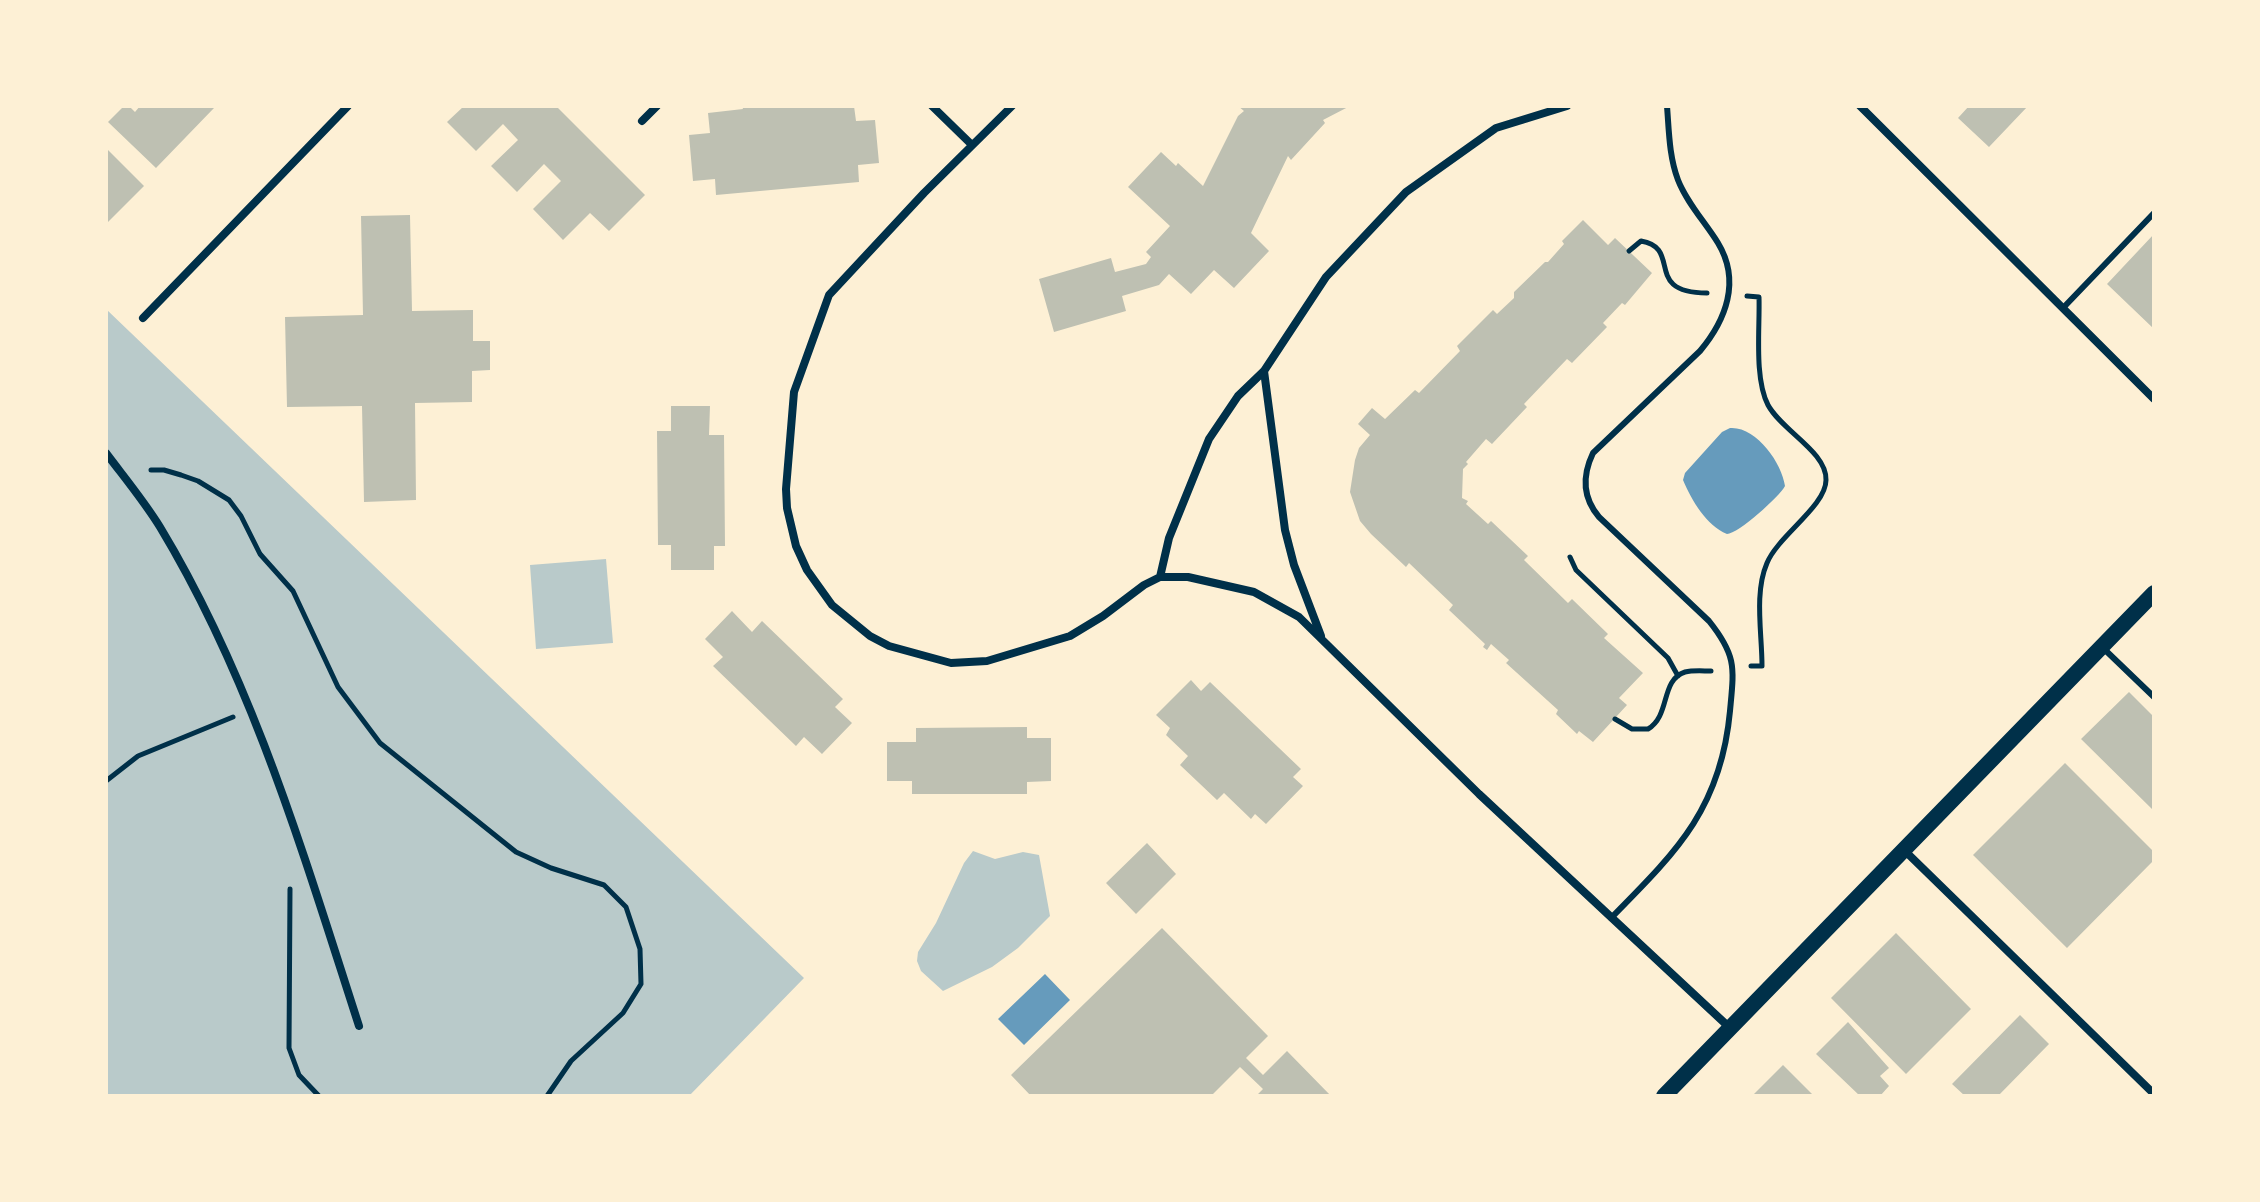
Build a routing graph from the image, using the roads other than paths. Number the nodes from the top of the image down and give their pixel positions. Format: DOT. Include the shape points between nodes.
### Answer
graph roads {
  1 [pos="348,106"];
  2 [pos="657,106"];
  3 [pos="932,106"];
  4 [pos="1012,106"];
  5 [pos="1567,106"];
  6 [pos="1667,106"];
  7 [pos="1860,106"];
  8 [pos="642,121"];
  9 [pos="972,145"];
  10 [pos="2154,213"];
  11 [pos="2063,308"];
  12 [pos="143,318"];
  13 [pos="1264,371"];
  14 [pos="2154,399"];
  15 [pos="106,453"];
  16 [pos="1160,577"];
  17 [pos="2154,593"];
  18 [pos="1322,637"];
  19 [pos="2102,647"];
  20 [pos="2154,697"];
  21 [pos="1904,850"];
  22 [pos="1611,918"];
  23 [pos="359,1026"];
  24 [pos="1730,1028"];
  25 [pos="2154,1094"];
  26 [pos="1664,1096"];
  1 -- 12 [label="street"];
  2 -- 8 [label="street"];
  3 -- 9 [label="street"];
  4 -- 9 [label="street"];
  5 -- 13 [label="street" via="1496,128 1406,192 1326,277"];
  6 -- 22 [label="lane" via="1677,178 1725,259 1727,310 1700,351 1593,453 1585,475 1586,498 1720,635 1732,658 1733,686 1729,728 1710,798 1675,851"];
  7 -- 11 [label="street"];
  9 -- 16 [label="street" via="829,295 794,392 786,489 796,546 832,605 870,636 951,663 998,659 1070,636"];
  10 -- 11 [label="lane"];
  11 -- 14 [label="street"];
  13 -- 16 [label="street" via="1238,396 1209,439 1169,538"];
  13 -- 18 [label="street" via="1285,530"];
  15 -- 23 [label="street" via="159,525 205,608 277,777"];
  16 -- 18 [label="street" via="1188,577 1254,592"];
  17 -- 19 [label="main road"];
  18 -- 22 [label="street"];
  19 -- 20 [label="lane"];
  19 -- 21 [label="main road"];
  21 -- 24 [label="main road"];
  21 -- 25 [label="street"];
  22 -- 24 [label="street"];
  24 -- 26 [label="main road"];
}
